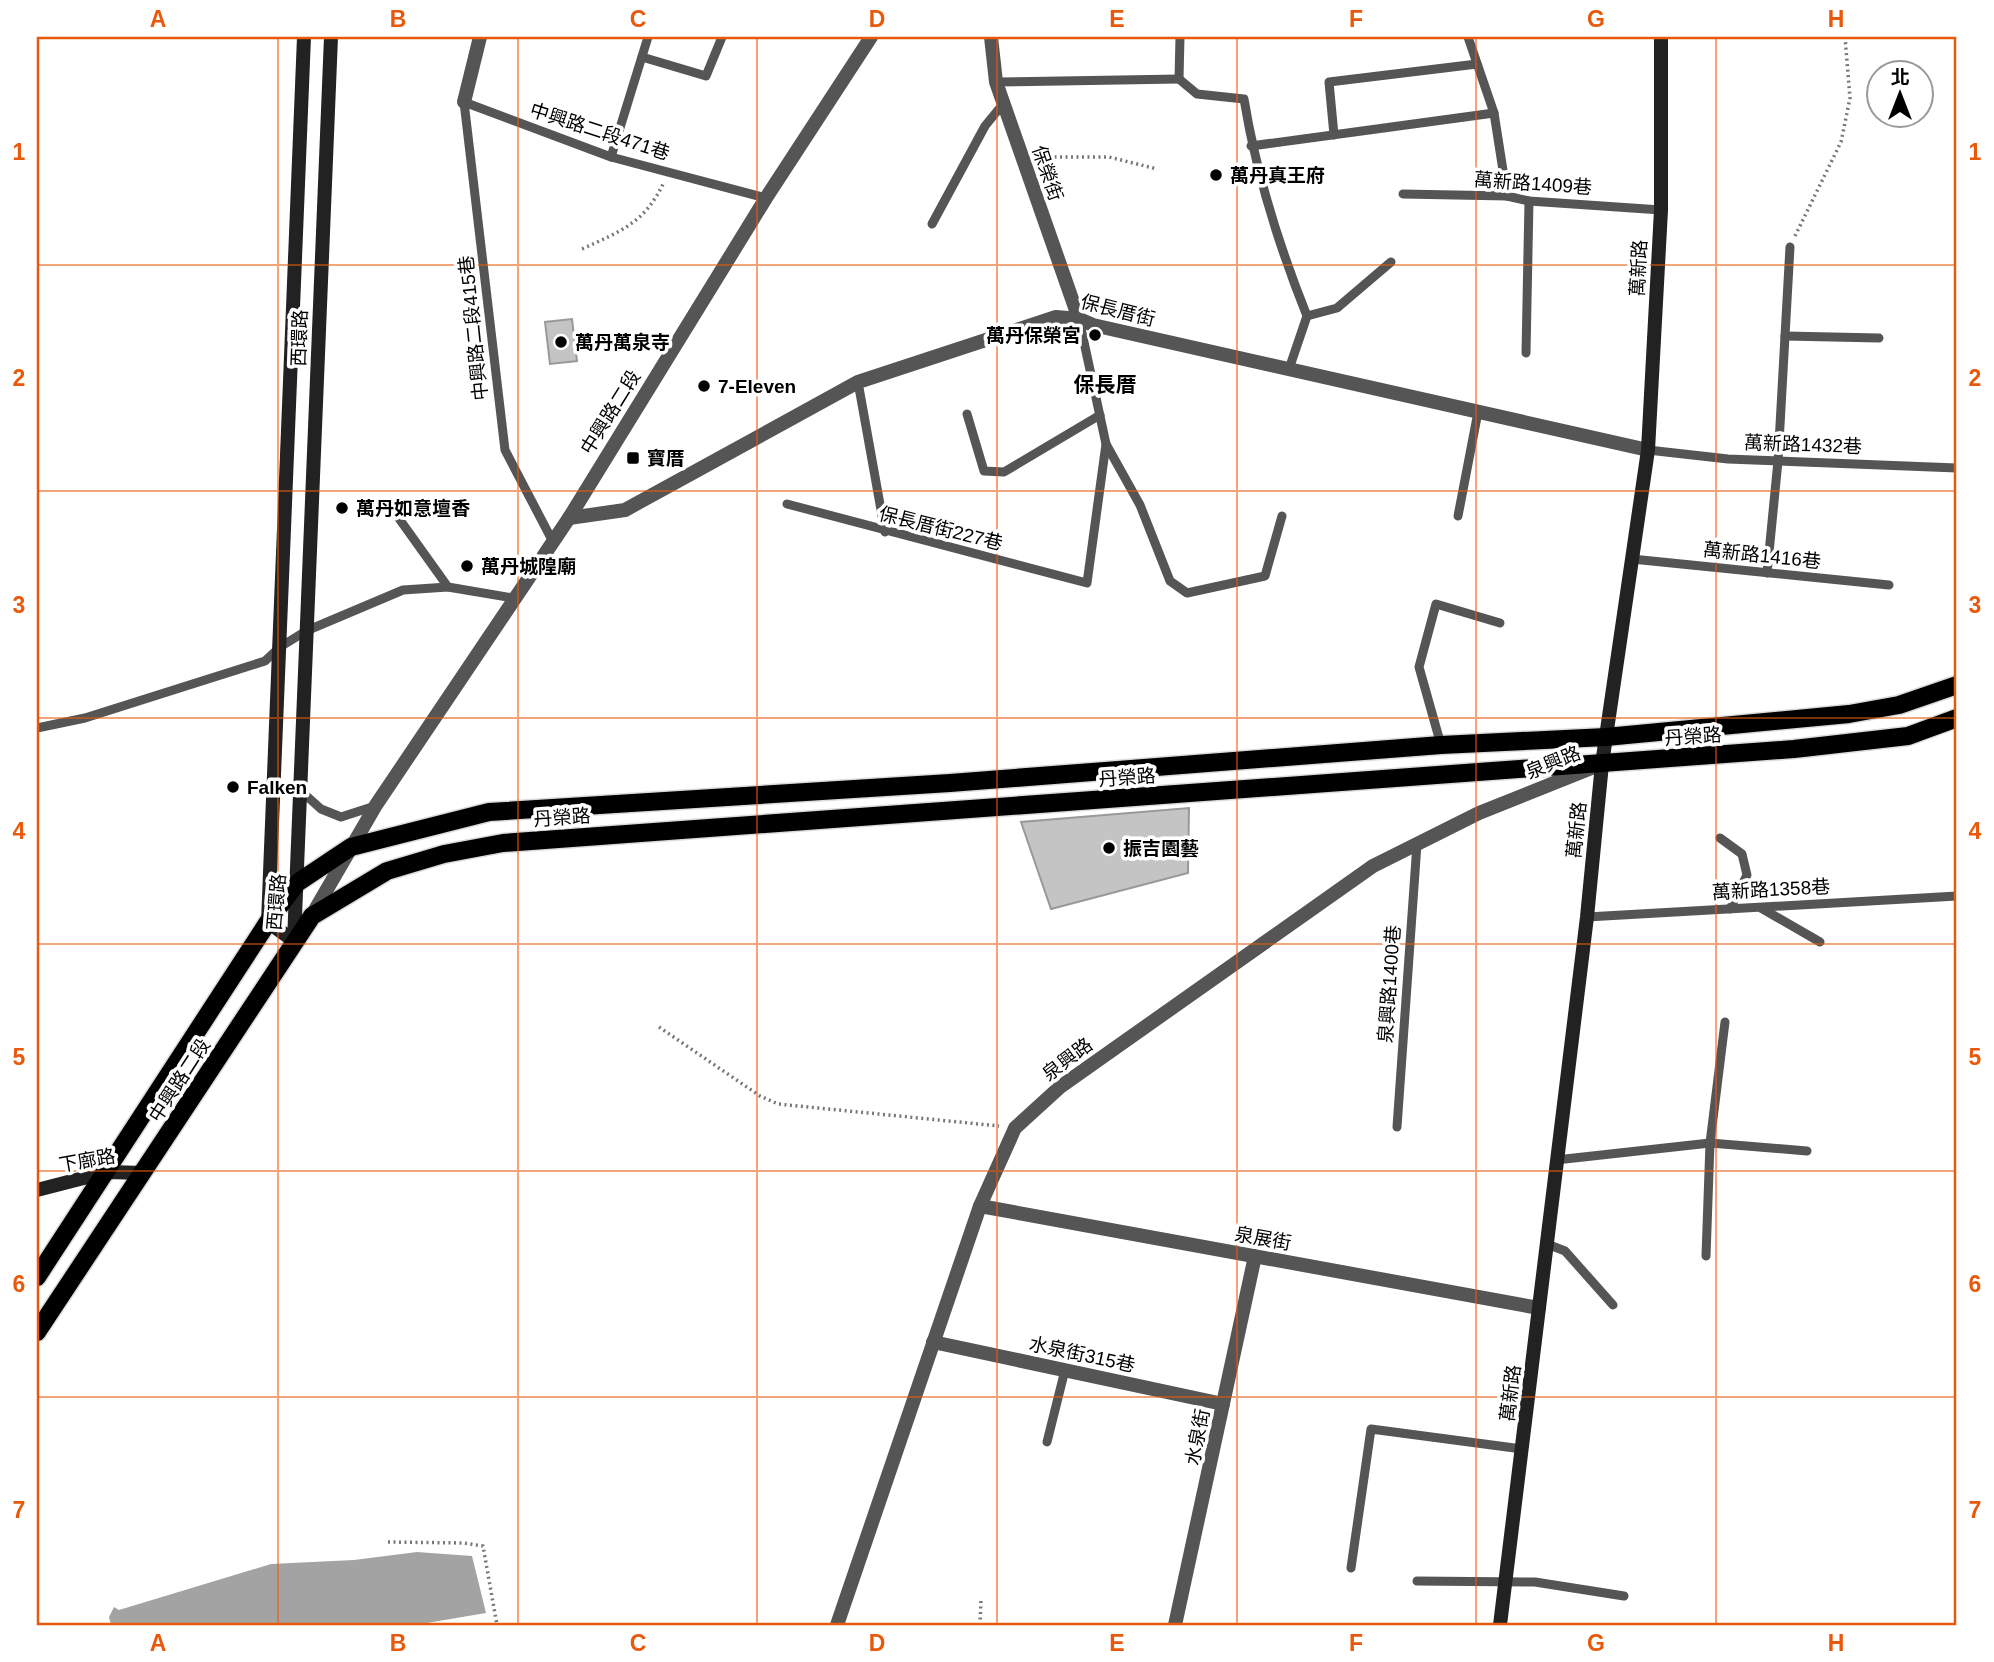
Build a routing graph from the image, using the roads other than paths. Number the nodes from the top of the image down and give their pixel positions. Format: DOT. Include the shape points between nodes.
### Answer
graph roads {
  1 [pos="304,37"];
  2 [pos="331,37"];
  3 [pos="480,37"];
  4 [pos="648,37"];
  5 [pos="722,37"];
  6 [pos="871,37"];
  7 [pos="991,37"];
  8 [pos="1180,37"];
  9 [pos="1468,37"];
  10 [pos="1661,37"];
  11 [pos="642,57"];
  12 [pos="1477,64"];
  13 [pos="1179,79"];
  14 [pos="996,82"];
  15 [pos="464,102"];
  16 [pos="1003,104"];
  17 [pos="1494,113"];
  18 [pos="1334,135"];
  19 [pos="1251,146"];
  20 [pos="611,157"];
  21 [pos="1403,194"];
  22 [pos="1507,196"];
  23 [pos="766,198"];
  24 [pos="1529,201"];
  25 [pos="1661,210"];
  26 [pos="932,224"];
  27 [pos="1790,247"];
  28 [pos="1391,262"];
  29 [pos="1307,316"];
  30 [pos="1079,319"];
  31 [pos="1785,336"];
  32 [pos="1879,338"];
  33 [pos="1526,353"];
  34 [pos="1289,369"];
  35 [pos="858,382"];
  36 [pos="1478,412"];
  37 [pos="967,414"];
  38 [pos="1100,415"];
  39 [pos="1106,444"];
  40 [pos="1648,450"];
  41 [pos="1778,461"];
  42 [pos="1957,468"];
  43 [pos="786,505"];
  44 [pos="390,506"];
  45 [pos="1282,516"];
  46 [pos="1458,516"];
  47 [pos="569,517"];
  48 [pos="885,532"];
  49 [pos="552,540"];
  50 [pos="1632,559"];
  51 [pos="1767,573"];
  52 [pos="1889,585"];
  53 [pos="448,587"];
  54 [pos="513,598"];
  55 [pos="1500,623"];
  56 [pos="306,631"];
  57 [pos="280,646"];
  58 [pos="1957,685"];
  59 [pos="1957,718"];
  60 [pos="37,728"];
  61 [pos="1606,737"];
  62 [pos="1441,745"];
  63 [pos="1602,764"];
  64 [pos="950,783"];
  65 [pos="301,791"];
  66 [pos="376,805"];
  67 [pos="953,811"];
  68 [pos="1720,838"];
  69 [pos="1417,844"];
  70 [pos="351,847"];
  71 [pos="297,883"];
  72 [pos="1957,896"];
  73 [pos="1759,907"];
  74 [pos="1730,909"];
  75 [pos="312,916"];
  76 [pos="1587,917"];
  77 [pos="268,922"];
  78 [pos="294,941"];
  79 [pos="1820,942"];
  80 [pos="1725,1022"];
  81 [pos="1397,1127"];
  82 [pos="1710,1143"];
  83 [pos="1807,1151"];
  84 [pos="1556,1160"];
  85 [pos="107,1172"];
  86 [pos="144,1173"];
  87 [pos="37,1190"];
  88 [pos="980,1206"];
  89 [pos="1546,1244"];
  90 [pos="1255,1256"];
  91 [pos="1706,1256"];
  92 [pos="37,1277"];
  93 [pos="1613,1306"];
  94 [pos="1539,1308"];
  95 [pos="37,1332"];
  96 [pos="933,1342"];
  97 [pos="1065,1370"];
  98 [pos="1223,1404"];
  99 [pos="1047,1442"];
  100 [pos="1522,1449"];
  101 [pos="1351,1568"];
  102 [pos="1417,1581"];
  103 [pos="1506,1582"];
  104 [pos="1624,1596"];
  105 [pos="836,1625"];
  106 [pos="1175,1625"];
  107 [pos="1500,1625"];
  1 -- 57 [label="street, 西環路"];
  2 -- 56 [label="street, 西環路"];
  3 -- 15 [label="street"];
  4 -- 11 [label="lane"];
  5 -- 11 [label="lane" via="706,76"];
  6 -- 23 [label="street, 中興路二段"];
  7 -- 14 [label="street, 保榮街"];
  8 -- 13 [label="lane"];
  9 -- 12 [label="lane"];
  10 -- 25 [label="street, 萬新路"];
  11 -- 20 [label="lane"];
  12 -- 17 [label="lane"];
  12 -- 18 [label="lane" via="1329,82"];
  13 -- 14 [label="lane"];
  13 -- 19 [label="lane" via="1196,94 1244,99"];
  14 -- 16 [label="street, 保榮街"];
  15 -- 20 [label="lane, 中興路二段471巷"];
  15 -- 49 [label="lane, 中興路二段415巷" via="505,450"];
  16 -- 26 [label="lane" via="985,126"];
  16 -- 30 [label="street, 保榮街"];
  17 -- 18 [label="lane"];
  17 -- 22 [label="lane"];
  18 -- 19 [label="lane"];
  19 -- 29 [label="lane" via="1285,263"];
  20 -- 23 [label="lane, 中興路二段471巷"];
  21 -- 22 [label="lane, 萬新路1409巷"];
  22 -- 24 [label="lane, 萬新路1409巷"];
  23 -- 47 [label="street, 中興路二段"];
  24 -- 25 [label="lane, 萬新路1409巷"];
  24 -- 33 [label="lane"];
  25 -- 40 [label="street, 萬新路"];
  27 -- 31 [label="lane"];
  28 -- 29 [label="lane" via="1337,308"];
  29 -- 34 [label="lane"];
  30 -- 34 [label="street, 保長厝街" via="1093,326"];
  30 -- 35 [label="street, 保長厝街" via="1056,317"];
  30 -- 38 [label="lane"];
  31 -- 32 [label="lane"];
  31 -- 41 [label="lane"];
  34 -- 36 [label="street, 保長厝街"];
  35 -- 47 [label="street, 保長厝街" via="625,510"];
  35 -- 48 [label="lane"];
  36 -- 40 [label="street, 保長厝街"];
  36 -- 46 [label="lane"];
  37 -- 38 [label="lane" via="984,471 1004,472"];
  38 -- 39 [label="lane"];
  39 -- 45 [label="lane" via="1140,505 1170,581 1187,593 1265,576"];
  39 -- 48 [label="lane, 保長厝街227巷" via="1087,583"];
  40 -- 41 [label="lane, 萬新路1432巷"];
  40 -- 50 [label="street, 萬新路"];
  41 -- 42 [label="lane, 萬新路1432巷"];
  41 -- 51 [label="lane"];
  43 -- 48 [label="lane, 保長厝街227巷"];
  44 -- 53 [label="lane"];
  47 -- 49 [label="street, 中興路二段"];
  49 -- 54 [label="street, 中興路二段"];
  50 -- 51 [label="lane, 萬新路1416巷"];
  50 -- 61 [label="street, 萬新路"];
  51 -- 52 [label="lane, 萬新路1416巷"];
  53 -- 54 [label="lane"];
  53 -- 56 [label="lane" via="402,590"];
  54 -- 66 [label="street, 中興路二段"];
  55 -- 62 [label="lane" via="1436,604 1419,667"];
  56 -- 57 [label="lane"];
  56 -- 65 [label="street, 西環路"];
  57 -- 60 [label="lane" via="265,661 85,718"];
  57 -- 77 [label="street, 西環路"];
  58 -- 61 [label="main road, 丹榮路" via="1899,705 1849,714"];
  59 -- 63 [label="main road, 丹榮路" via="1908,736"];
  61 -- 62 [label="main road, 丹榮路"];
  61 -- 63 [label="street, 萬新路"];
  62 -- 64 [label="main road, 丹榮路"];
  63 -- 67 [label="main road, 丹榮路"];
  63 -- 69 [label="street, 泉興路" via="1479,813"];
  63 -- 76 [label="street, 萬新路"];
  64 -- 67 [label="main road"];
  64 -- 70 [label="main road, 丹榮路" via="489,812"];
  65 -- 66 [label="lane" via="321,809 341,817"];
  65 -- 71 [label="street, 西環路"];
  66 -- 70 [label="street, 中興路二段"];
  67 -- 75 [label="main road, 丹榮路" via="503,843 387,871"];
  68 -- 74 [label="lane" via="1742,854 1747,875"];
  69 -- 81 [label="lane, 泉興路1400巷"];
  69 -- 88 [label="street, 泉興路" via="1362,874 1060,1087 1015,1128"];
  70 -- 71 [label="main road, 中興路二段"];
  70 -- 75 [label="street, 中興路二段"];
  71 -- 77 [label="main road, 中興路二段"];
  71 -- 78 [label="street, 西環路"];
  72 -- 73 [label="lane, 萬新路1358巷"];
  73 -- 74 [label="lane, 萬新路1358巷"];
  73 -- 79 [label="lane"];
  74 -- 76 [label="lane, 萬新路1358巷"];
  75 -- 78 [label="main road, 中興路二段"];
  76 -- 84 [label="street, 萬新路"];
  77 -- 78 [label="street, 西環路"];
  77 -- 85 [label="main road, 中興路二段"];
  78 -- 86 [label="main road, 中興路二段"];
  80 -- 82 [label="lane"];
  82 -- 83 [label="lane"];
  82 -- 84 [label="lane"];
  82 -- 91 [label="lane"];
  84 -- 89 [label="street, 萬新路"];
  85 -- 86 [label="street, 下廍路"];
  85 -- 87 [label="street, 下廍路"];
  85 -- 92 [label="main road, 中興路二段"];
  86 -- 95 [label="main road, 中興路二段"];
  88 -- 90 [label="street, 泉展街"];
  88 -- 96 [label="street, 泉興路"];
  89 -- 93 [label="lane" via="1565,1251"];
  89 -- 94 [label="street, 萬新路"];
  90 -- 94 [label="street, 泉展街"];
  90 -- 98 [label="street, 水泉街"];
  94 -- 100 [label="street, 萬新路"];
  96 -- 97 [label="street, 水泉街315巷"];
  96 -- 105 [label="street, 泉興路"];
  97 -- 98 [label="street, 水泉街315巷"];
  97 -- 99 [label="lane"];
  98 -- 106 [label="street, 水泉街"];
  100 -- 101 [label="lane" via="1371,1429"];
  100 -- 103 [label="street, 萬新路"];
  102 -- 103 [label="lane"];
  103 -- 104 [label="lane"];
  103 -- 107 [label="street, 萬新路"];
}
